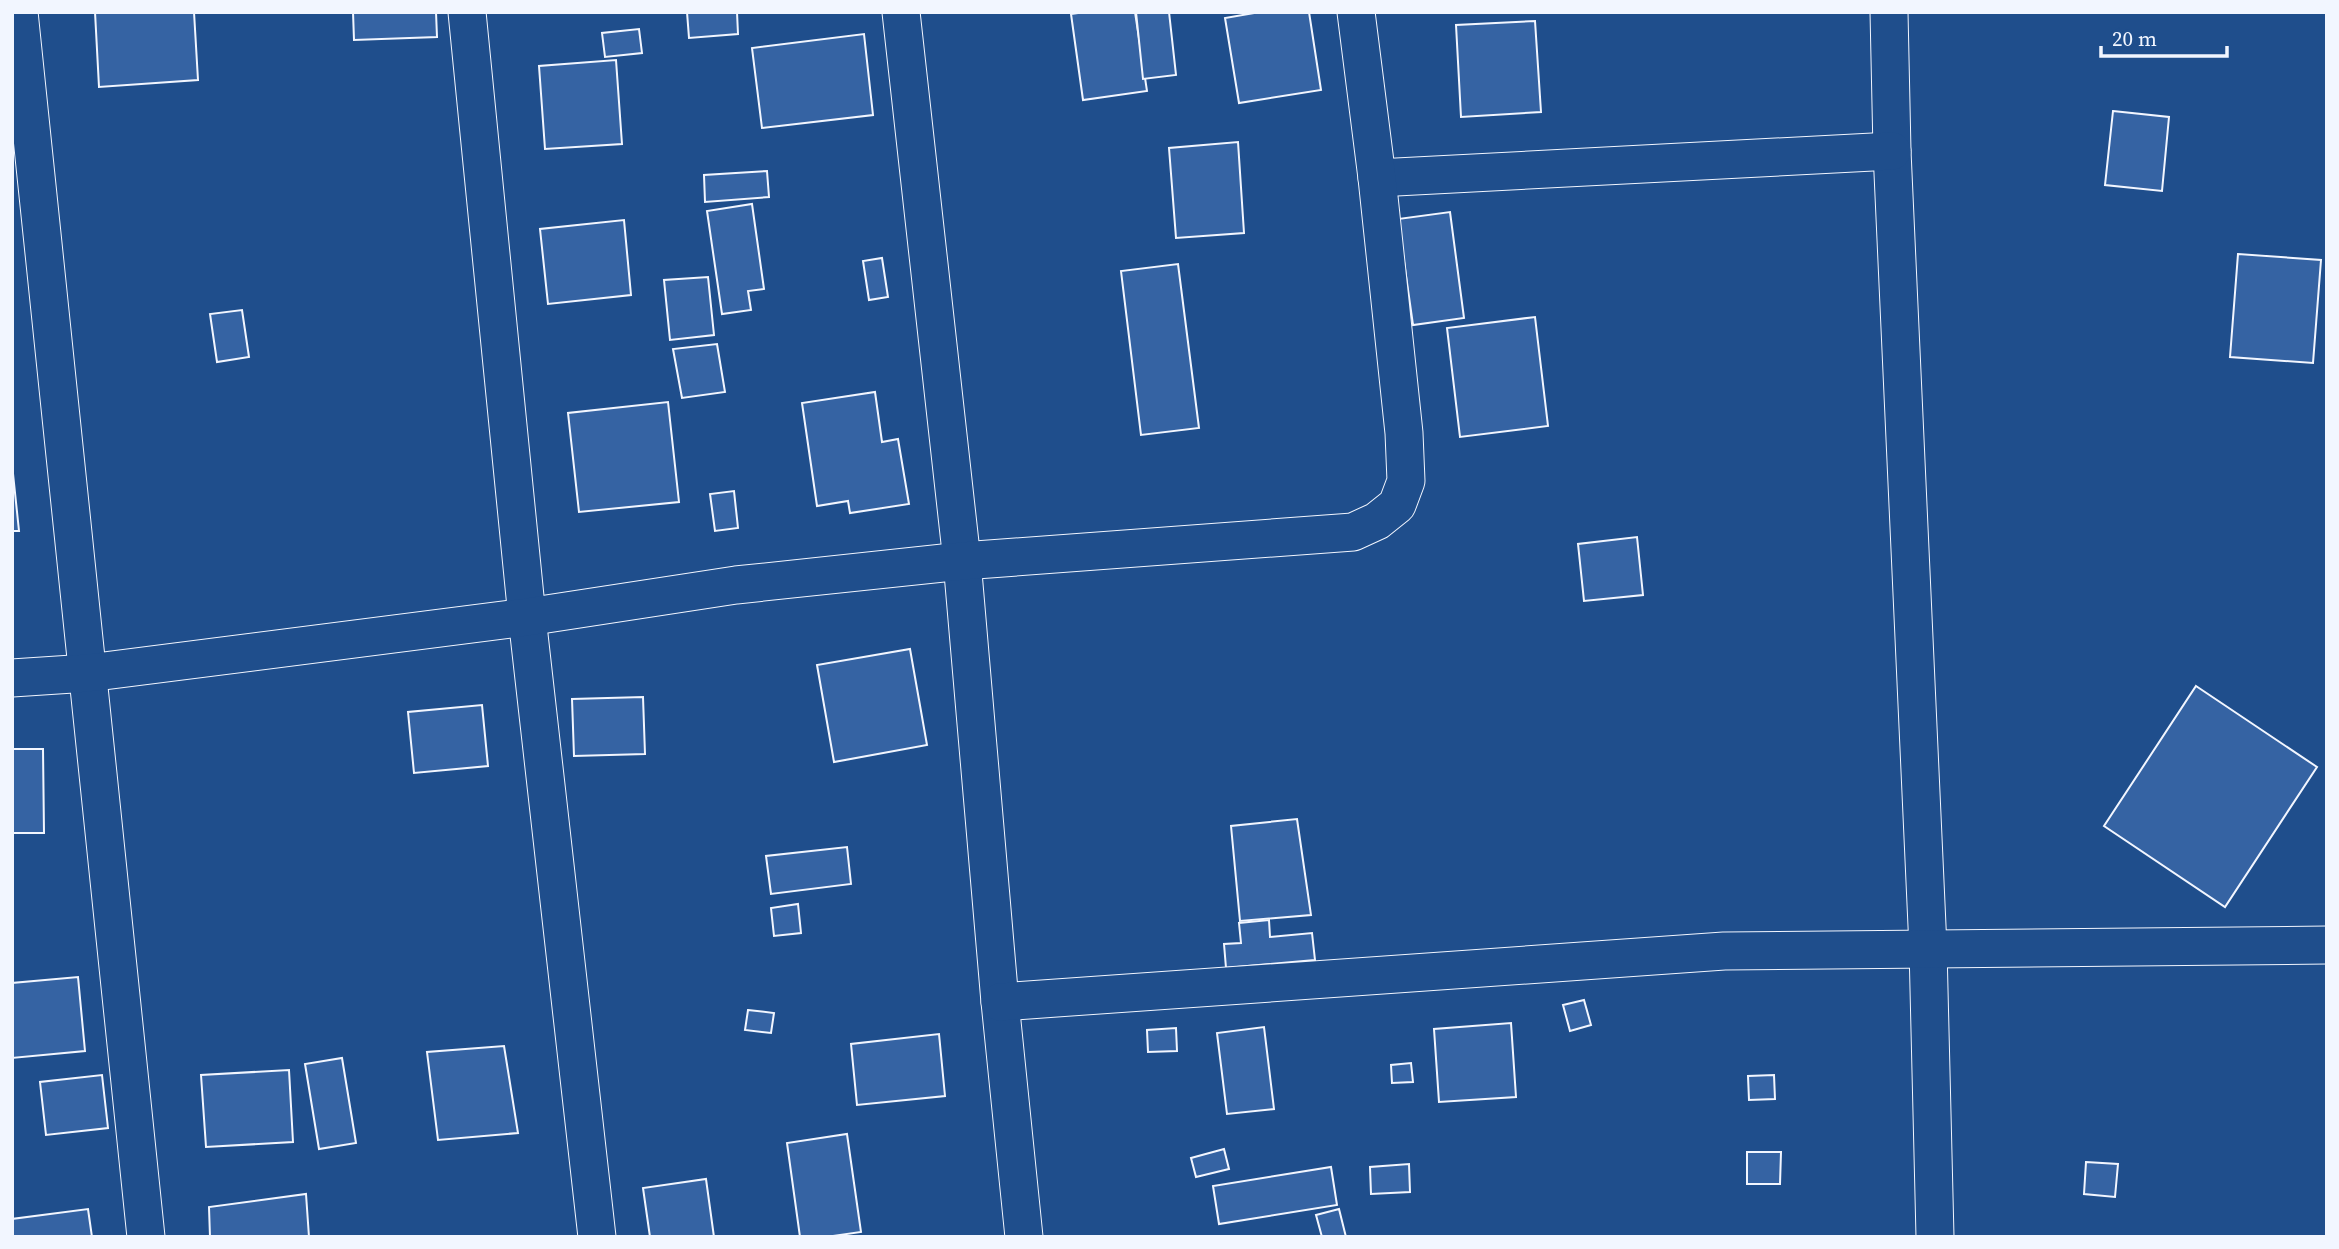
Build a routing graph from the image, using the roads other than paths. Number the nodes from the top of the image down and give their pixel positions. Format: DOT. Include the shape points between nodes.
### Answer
graph roads {
  1 [pos="19,12"];
  2 [pos="467,12"];
  3 [pos="901,12"];
  4 [pos="1356,12"];
  5 [pos="1889,12"];
  6 [pos="1892,151"];
  7 [pos="1377,178"];
  8 [pos="962,561"];
  9 [pos="527,617"];
  10 [pos="88,673"];
  11 [pos="12,678"];
  12 [pos="2327,945"];
  13 [pos="1928,948"];
  14 [pos="1000,1002"];
  15 [pos="146,1237"];
  16 [pos="597,1237"];
  17 [pos="1024,1237"];
  18 [pos="1935,1237"];
  1 -- 10 [label="street"];
  2 -- 9 [label="street"];
  3 -- 8 [label="street"];
  4 -- 7 [label="street"];
  5 -- 6 [label="street"];
  6 -- 7 [label="street"];
  6 -- 13 [label="street"];
  7 -- 8 [label="street" via="1404,433 1406,481 1397,505 1353,532"];
  8 -- 9 [label="street" via="736,585"];
  8 -- 14 [label="street"];
  9 -- 10 [label="street"];
  9 -- 16 [label="street"];
  10 -- 11 [label="street"];
  10 -- 15 [label="street"];
  12 -- 13 [label="street"];
  13 -- 14 [label="street" via="1724,951"];
  13 -- 18 [label="street"];
  14 -- 17 [label="street"];
}
